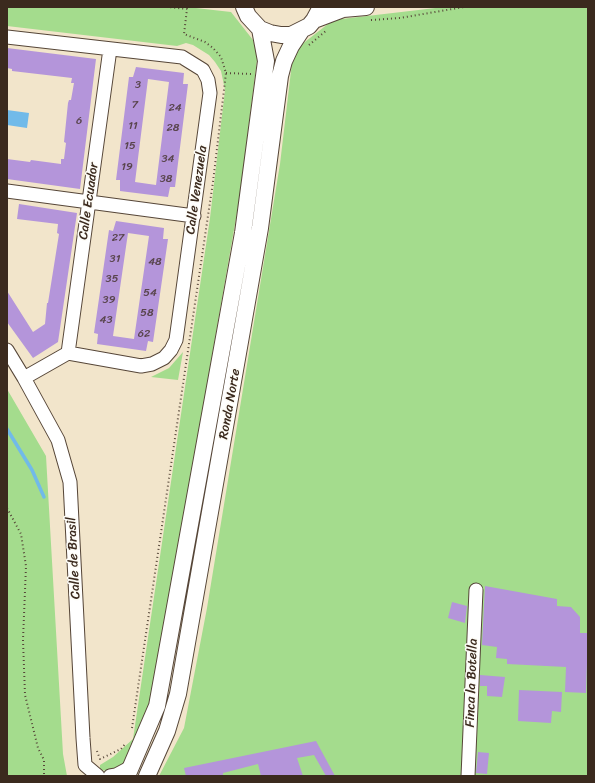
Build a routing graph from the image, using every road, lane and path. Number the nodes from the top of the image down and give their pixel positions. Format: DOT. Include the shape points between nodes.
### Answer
graph roads {
  1 [pos="168,7"];
  2 [pos="244,7"];
  3 [pos="464,7"];
  4 [pos="187,8"];
  5 [pos="318,13"];
  6 [pos="366,14"];
  7 [pos="331,26"];
  8 [pos="260,29"];
  9 [pos="301,31"];
  10 [pos="7,37"];
  11 [pos="304,48"];
  12 [pos="110,49"];
  13 [pos="226,73"];
  14 [pos="264,74"];
  15 [pos="7,191"];
  16 [pos="90,202"];
  17 [pos="194,216"];
  18 [pos="7,350"];
  19 [pos="68,353"];
  20 [pos="24,378"];
  21 [pos="7,508"];
  22 [pos="476,590"];
  23 [pos="131,736"];
  24 [pos="128,740"];
  25 [pos="84,747"];
  26 [pos="129,772"];
  27 [pos="44,776"];
  28 [pos="98,776"];
  29 [pos="110,776"];
  30 [pos="147,776"];
  31 [pos="468,776"];
  1 -- 4 [label="path"];
  2 -- 8 [label="main road"];
  3 -- 6 [label="path" via="408,17"];
  4 -- 13 [label="path" via="184,34 214,48"];
  5 -- 6 [label="main road" via="343,9"];
  5 -- 9 [label="main road"];
  7 -- 11 [label="path"];
  8 -- 9 [label="main road" via="280,36"];
  8 -- 14 [label="main road, Ronda Norte" via="265,46"];
  9 -- 30 [label="main road, Ronda Norte" via="290,46 280,76 260,228 178,694 167,731"];
  10 -- 12 [label="street, Calle Venezuela"];
  12 -- 16 [label="street, Calle Ecuador"];
  12 -- 17 [label="street, Calle Venezuela" via="182,57 202,70 208,80 210,93"];
  13 -- 14 [label="path"];
  13 -- 23 [label="path" via="208,213"];
  14 -- 26 [label="main road, Ronda Norte" via="243,233 157,706"];
  15 -- 16 [label="street"];
  16 -- 17 [label="street"];
  16 -- 19 [label="street, Calle Ecuador"];
  17 -- 19 [label="street, Calle Venezuela" via="176,340 164,358 141,366"];
  18 -- 20 [label="street, Calle de Brasil"];
  19 -- 20 [label="street"];
  20 -- 25 [label="street, Calle de Brasil" via="58,440 70,482"];
  21 -- 27 [label="path" via="21,534 26,566 23,640 25,696 38,748 44,760"];
  22 -- 31 [label="street, Finca la Botella"];
  24 -- 25 [label="path" via="121,749 100,759 94,745"];
  25 -- 28 [label="street, Calle de Brasil" via="85,765"];
  26 -- 29 [label="street"];
}
